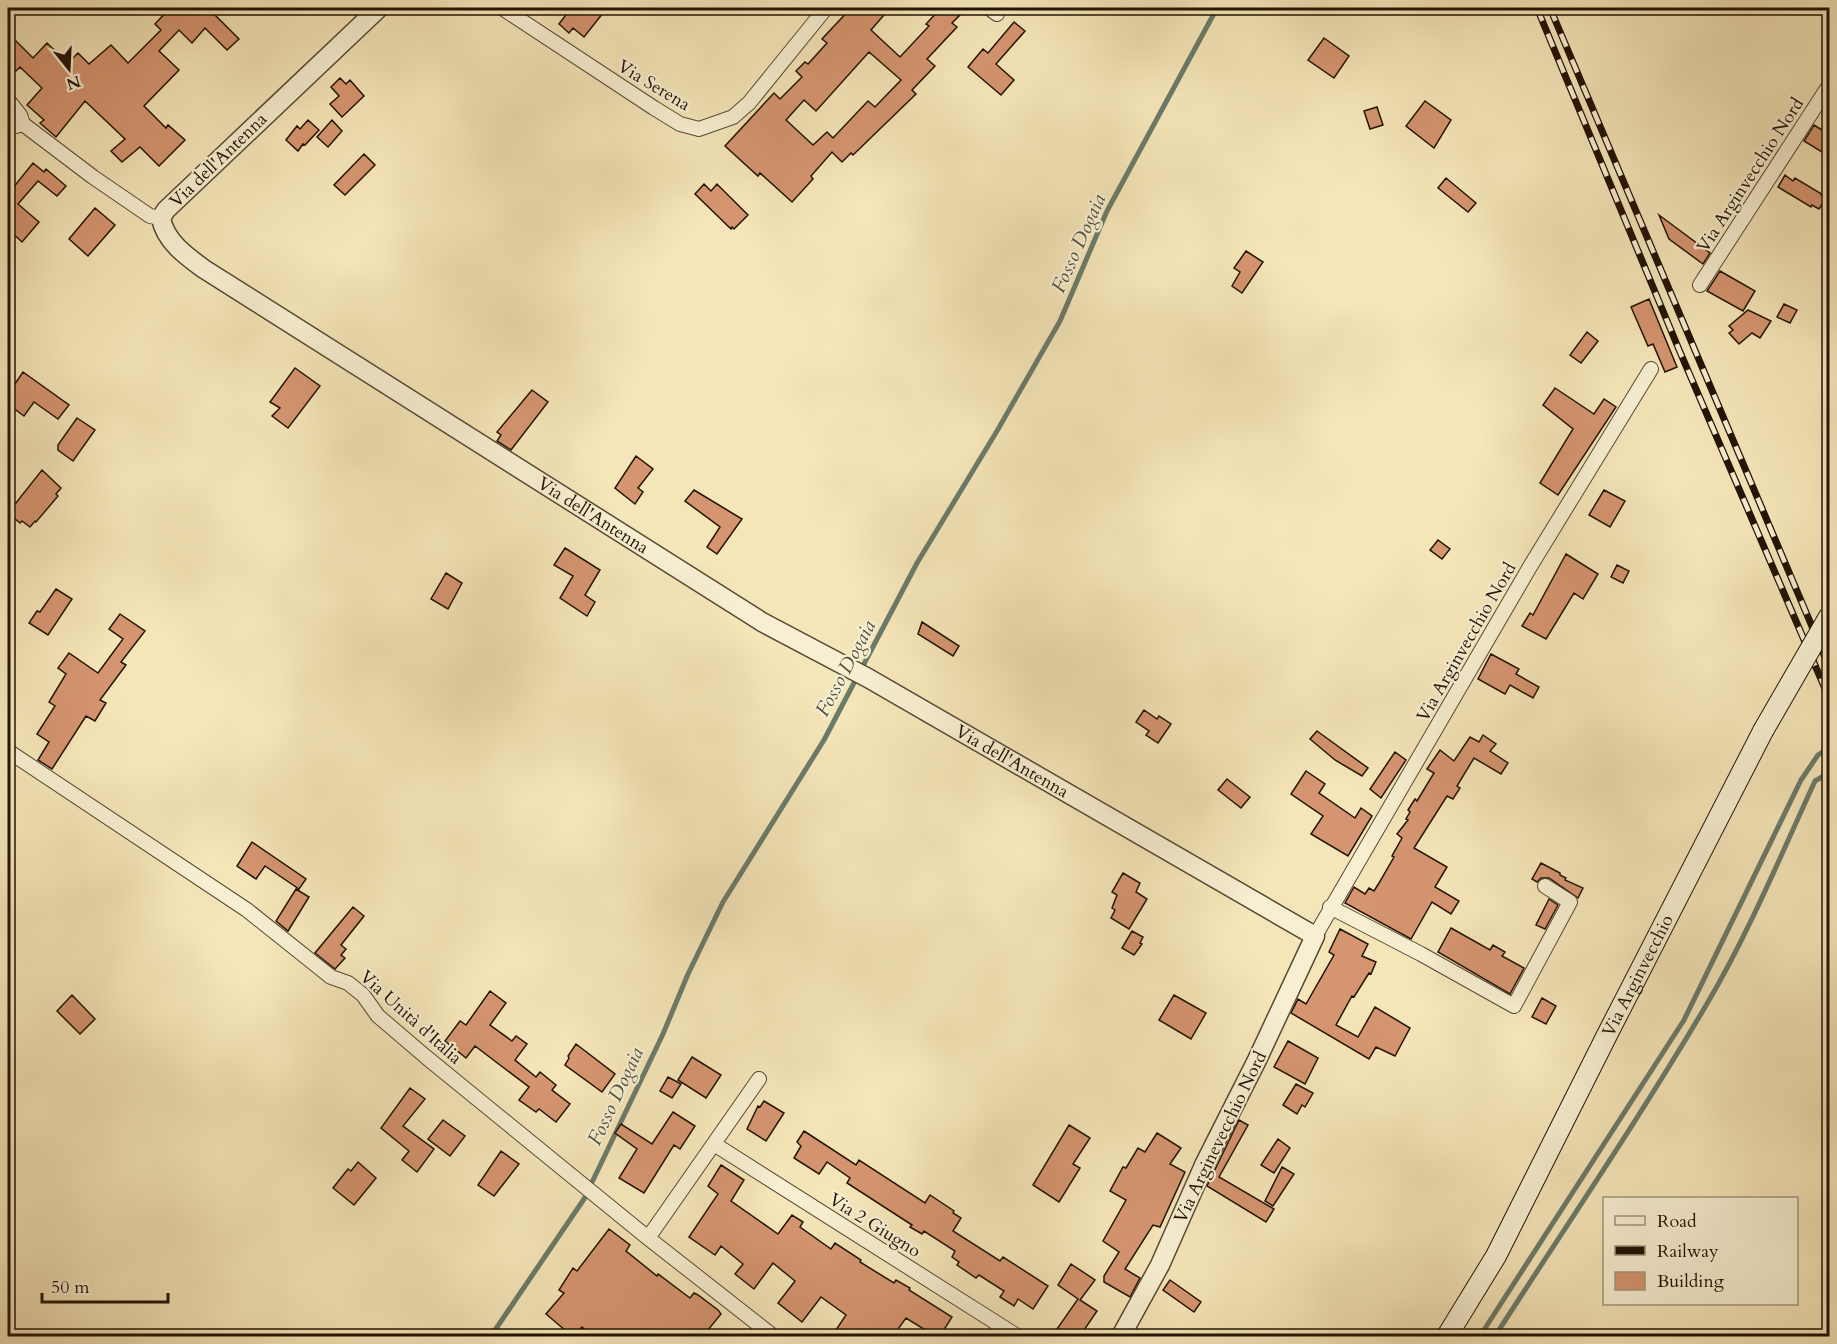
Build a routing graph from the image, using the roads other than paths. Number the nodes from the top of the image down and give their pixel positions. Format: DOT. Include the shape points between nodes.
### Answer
graph roads {
  1 [pos="379,8"];
  2 [pos="502,8"];
  3 [pos="826,8"];
  4 [pos="1830,84"];
  5 [pos="8,100"];
  6 [pos="23,124"];
  7 [pos="8,128"];
  8 [pos="160,218"];
  9 [pos="1700,285"];
  10 [pos="1651,369"];
  11 [pos="1830,615"];
  12 [pos="8,751"];
  13 [pos="1545,886"];
  14 [pos="1330,907"];
  15 [pos="1315,936"];
  16 [pos="759,1079"];
  17 [pos="714,1144"];
  18 [pos="648,1238"];
  19 [pos="773,1336"];
  20 [pos="1017,1336"];
  21 [pos="1120,1336"];
  22 [pos="1447,1336"];
  1 -- 8 [label="street, Via dell'Antenna"];
  2 -- 3 [label="street, Via Serena" via="680,124 699,129 733,117 749,103"];
  4 -- 9 [label="street, Via Arginvecchio Nord"];
  5 -- 6 [label="street"];
  6 -- 7 [label="street"];
  6 -- 8 [label="street" via="150,216"];
  8 -- 15 [label="street, Via dell'Antenna" via="181,252 204,269 762,622 868,678"];
  10 -- 14 [label="street, Via Arginvecchio Nord"];
  11 -- 22 [label="main road, Via Arginvecchio, bridge" via="1764,731 1496,1257"];
  12 -- 18 [label="street, Via Unità d'Italia" via="248,910 331,977 348,983 426,1058"];
  13 -- 14 [label="street" via="1570,902 1514,1006"];
  14 -- 15 [label="street, Via Arginvecchio Nord"];
  15 -- 21 [label="street, Via Arginevecchio Nord" via="1160,1265"];
  16 -- 17 [label="street"];
  17 -- 18 [label="street"];
  17 -- 20 [label="street, Via 2 Giugno"];
  18 -- 19 [label="street, Via Unità d'Italia"];
}
